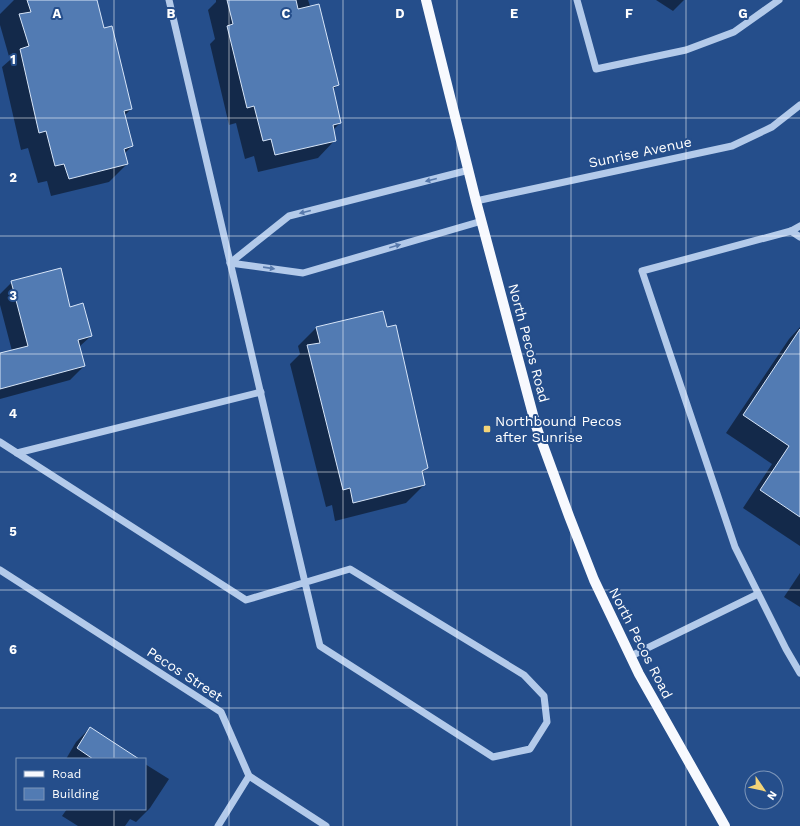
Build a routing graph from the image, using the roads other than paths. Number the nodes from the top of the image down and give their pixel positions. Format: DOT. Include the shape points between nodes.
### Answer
graph roads {
  1 [pos="169,0"];
  2 [pos="426,0"];
  3 [pos="578,0"];
  4 [pos="779,0"];
  5 [pos="800,105"];
  6 [pos="469,170"];
  7 [pos="476,200"];
  8 [pos="482,221"];
  9 [pos="800,226"];
  10 [pos="791,231"];
  11 [pos="800,237"];
  12 [pos="230,263"];
  13 [pos="261,392"];
  14 [pos="0,442"];
  15 [pos="17,453"];
  16 [pos="0,570"];
  17 [pos="305,582"];
  18 [pos="758,594"];
  19 [pos="630,656"];
  20 [pos="800,674"];
  21 [pos="250,776"];
  22 [pos="218,826"];
  23 [pos="326,826"];
  24 [pos="725,826"];
  1 -- 12 [label="street"];
  2 -- 6 [label="main road, North Pecos Road"];
  3 -- 4 [label="street" via="596,69 686,50 706,43 734,32"];
  5 -- 7 [label="street, Sunrise Avenue" via="772,127 732,146"];
  6 -- 7 [label="main road, North Pecos Road"];
  6 -- 12 [label="street, one-way" via="289,216"];
  7 -- 8 [label="main road, North Pecos Road"];
  12 -- 8 [label="street, one-way" via="303,273"];
  8 -- 19 [label="main road, North Pecos Road" via="536,426 594,580"];
  9 -- 10 [label="street"];
  10 -- 11 [label="street"];
  10 -- 18 [label="street" via="642,271 735,547"];
  12 -- 13 [label="street"];
  13 -- 15 [label="street"];
  13 -- 17 [label="street"];
  14 -- 15 [label="street"];
  15 -- 17 [label="street" via="246,600"];
  16 -- 21 [label="street, Pecos Street" via="221,712"];
  17 -- 17 [label="street" via="320,646 493,757 530,749 546,722 544,696 524,675 350,569"];
  18 -- 19 [label="street"];
  18 -- 20 [label="street"];
  19 -- 24 [label="main road, North Pecos Road"];
  21 -- 22 [label="street"];
  21 -- 23 [label="street"];
}
